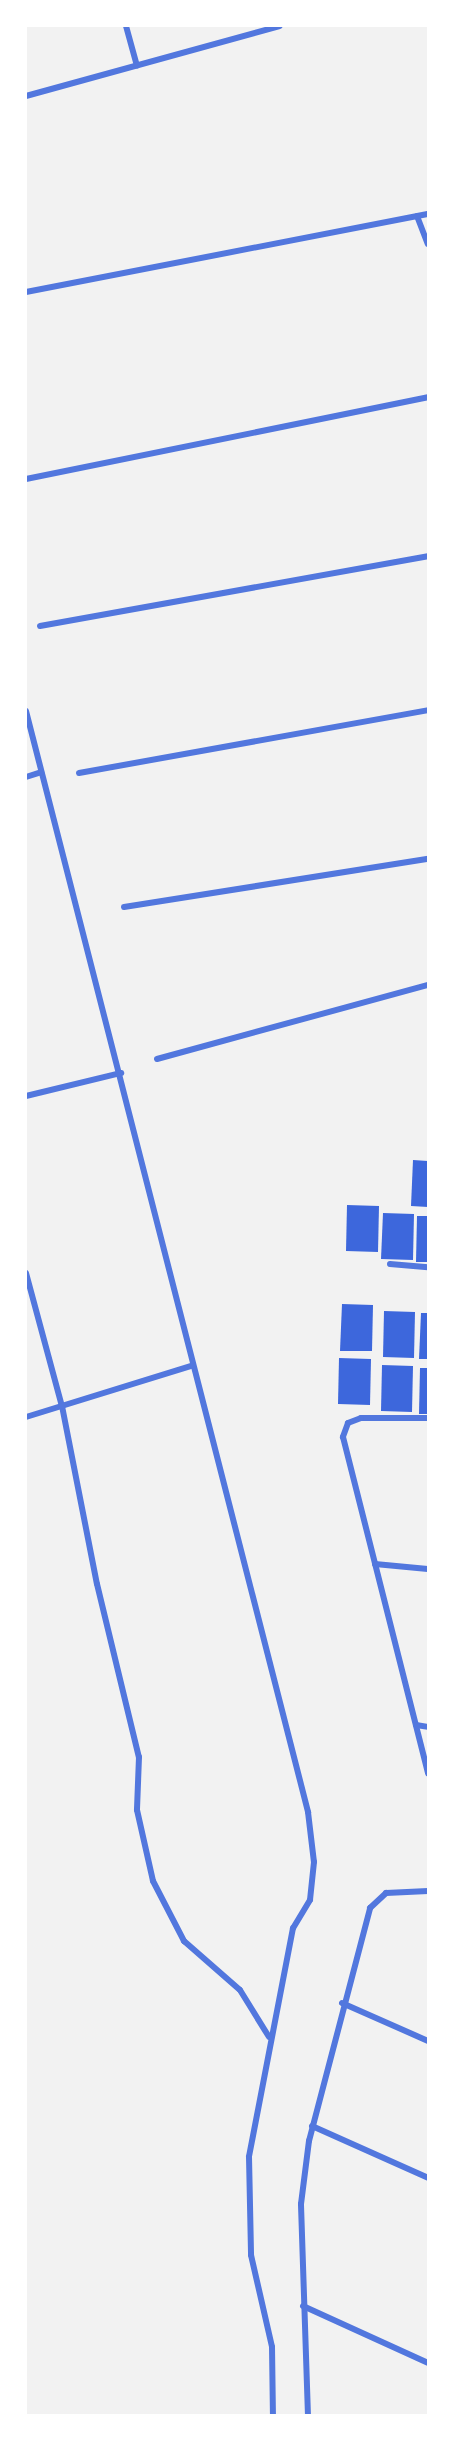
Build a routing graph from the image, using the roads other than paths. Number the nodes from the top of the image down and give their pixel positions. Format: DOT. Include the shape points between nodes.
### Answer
graph roads {
  1 [pos="126,26"];
  2 [pos="253,26"];
  3 [pos="280,26"];
  4 [pos="255,33"];
  5 [pos="136,66"];
  6 [pos="26,96"];
  7 [pos="429,214"];
  8 [pos="417,216"];
  9 [pos="429,244"];
  10 [pos="26,292"];
  11 [pos="429,398"];
  12 [pos="26,478"];
  13 [pos="429,556"];
  14 [pos="40,626"];
  15 [pos="429,710"];
  16 [pos="26,711"];
  17 [pos="41,772"];
  18 [pos="80,773"];
  19 [pos="26,777"];
  20 [pos="429,859"];
  21 [pos="124,907"];
  22 [pos="429,985"];
  23 [pos="157,1059"];
  24 [pos="121,1073"];
  25 [pos="26,1096"];
  26 [pos="390,1264"];
  27 [pos="429,1267"];
  28 [pos="26,1273"];
  29 [pos="190,1366"];
  30 [pos="62,1406"];
  31 [pos="26,1417"];
  32 [pos="429,1419"];
  33 [pos="375,1564"];
  34 [pos="429,1569"];
  35 [pos="416,1725"];
  36 [pos="429,1727"];
  37 [pos="429,1773"];
  38 [pos="429,1891"];
  39 [pos="342,2003"];
  40 [pos="269,2037"];
  41 [pos="429,2041"];
  42 [pos="312,2126"];
  43 [pos="429,2178"];
  44 [pos="303,2306"];
  45 [pos="429,2363"];
  46 [pos="273,2415"];
  47 [pos="308,2415"];
  1 -- 5 [label="street"];
  2 -- 4 [label="street"];
  3 -- 4 [label="street"];
  4 -- 5 [label="street"];
  5 -- 6 [label="street"];
  7 -- 8 [label="street"];
  8 -- 9 [label="street"];
  8 -- 10 [label="street"];
  11 -- 12 [label="street"];
  13 -- 14 [label="street"];
  15 -- 18 [label="street"];
  16 -- 17 [label="street"];
  17 -- 19 [label="street"];
  17 -- 24 [label="street"];
  20 -- 21 [label="street"];
  22 -- 23 [label="street"];
  24 -- 25 [label="street"];
  24 -- 29 [label="street"];
  26 -- 27 [label="street"];
  28 -- 30 [label="street"];
  29 -- 30 [label="street"];
  29 -- 40 [label="street" via="299,1765 314,1862 310,1900 293,1928"];
  30 -- 31 [label="street"];
  30 -- 40 [label="street" via="139,1757 137,1810 153,1881 184,1941 240,1990"];
  32 -- 33 [label="street" via="377,1416 343,1428"];
  33 -- 34 [label="street"];
  33 -- 35 [label="street"];
  35 -- 36 [label="street"];
  35 -- 37 [label="street"];
  38 -- 39 [label="street" via="386,1893 377,1899"];
  39 -- 41 [label="street"];
  39 -- 42 [label="street"];
  40 -- 46 [label="street" via="255,2102 248,2214 251,2254 272,2347"];
  42 -- 43 [label="street"];
  42 -- 44 [label="street" via="301,2204"];
  44 -- 45 [label="street"];
  44 -- 47 [label="street"];
}
